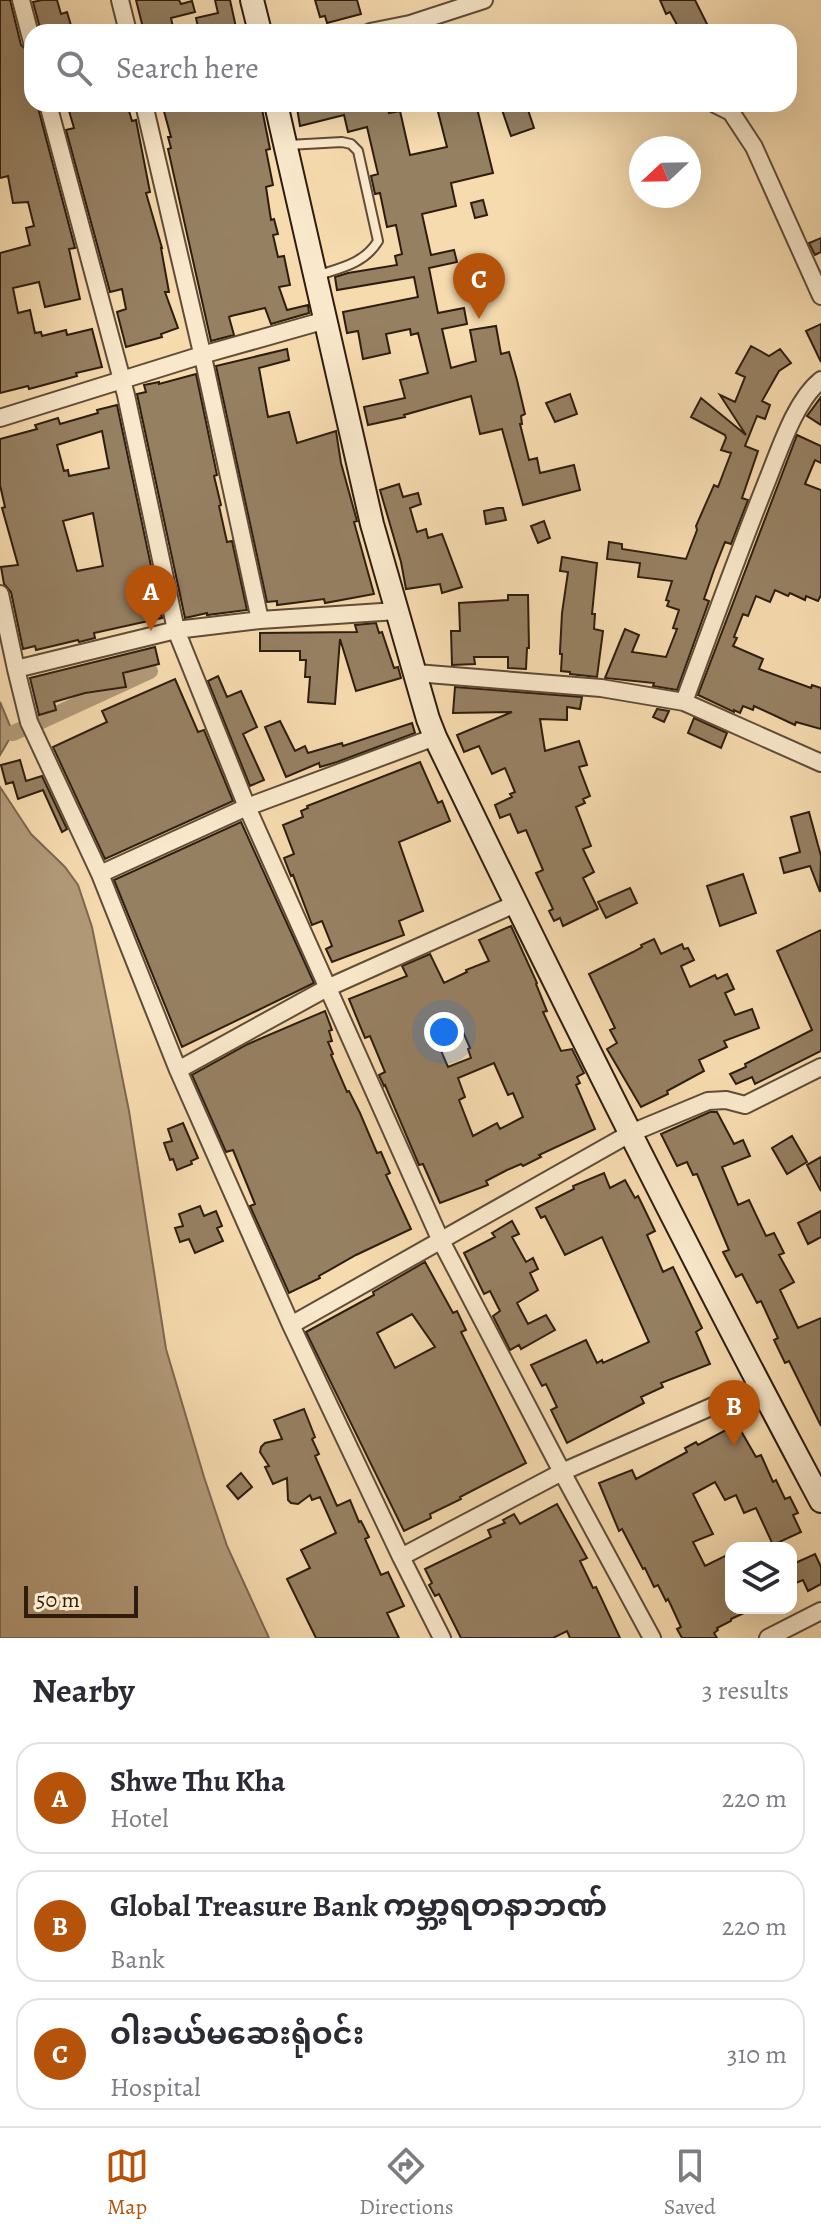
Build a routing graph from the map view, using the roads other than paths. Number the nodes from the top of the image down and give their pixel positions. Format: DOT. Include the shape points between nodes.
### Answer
graph roads {
  1 [pos="21,0"];
  2 [pos="120,0"];
  3 [pos="252,0"];
  4 [pos="484,0"];
  5 [pos="27,24"];
  6 [pos="126,24"];
  7 [pos="258,24"];
  8 [pos="410,24"];
  9 [pos="50,112"];
  10 [pos="146,112"];
  11 [pos="278,112"];
  12 [pos="731,112"];
  13 [pos="286,145"];
  14 [pos="316,277"];
  15 [pos="821,296"];
  16 [pos="326,320"];
  17 [pos="202,355"];
  18 [pos="122,379"];
  19 [pos="821,380"];
  20 [pos="0,418"];
  21 [pos="0,594"];
  22 [pos="397,611"];
  23 [pos="260,620"];
  24 [pos="176,630"];
  25 [pos="16,669"];
  26 [pos="416,673"];
  27 [pos="684,702"];
  28 [pos="435,737"];
  29 [pos="821,763"];
  30 [pos="247,807"];
  31 [pos="100,874"];
  32 [pos="515,904"];
  33 [pos="327,988"];
  34 [pos="821,1067"];
  35 [pos="178,1070"];
  36 [pos="631,1133"];
  37 [pos="440,1239"];
  38 [pos="291,1325"];
  39 [pos="759,1386"];
  40 [pos="562,1472"];
  41 [pos="821,1501"];
  42 [pos="401,1557"];
  43 [pos="821,1611"];
  44 [pos="442,1638"];
  45 [pos="652,1638"];
  46 [pos="768,1638"];
  1 -- 5 [label="street"];
  2 -- 6 [label="street"];
  3 -- 7 [label="street"];
  4 -- 8 [label="street"];
  9 -- 18 [label="street"];
  10 -- 17 [label="street"];
  11 -- 13 [label="street"];
  12 -- 15 [label="street" via="754,147"];
  13 -- 14 [label="street"];
  13 -- 14 [label="lane" via="342,142 358,151 378,241 357,262"];
  14 -- 16 [label="street"];
  16 -- 17 [label="street"];
  16 -- 22 [label="street"];
  17 -- 18 [label="street"];
  17 -- 23 [label="street"];
  18 -- 20 [label="street"];
  18 -- 24 [label="street"];
  19 -- 27 [label="street" via="808,390 783,441"];
  21 -- 25 [label="street"];
  22 -- 23 [label="street"];
  22 -- 26 [label="street"];
  23 -- 24 [label="street"];
  24 -- 25 [label="street"];
  24 -- 30 [label="street"];
  25 -- 31 [label="street" via="29,722"];
  26 -- 27 [label="street" via="601,688"];
  26 -- 28 [label="street"];
  27 -- 29 [label="street"];
  28 -- 30 [label="street"];
  28 -- 32 [label="street"];
  30 -- 31 [label="street"];
  30 -- 33 [label="street"];
  31 -- 35 [label="street"];
  32 -- 33 [label="street"];
  32 -- 36 [label="street"];
  33 -- 35 [label="street"];
  33 -- 37 [label="street"];
  34 -- 36 [label="street" via="745,1105 708,1101"];
  35 -- 38 [label="street"];
  36 -- 37 [label="street"];
  36 -- 39 [label="street"];
  37 -- 38 [label="street"];
  37 -- 40 [label="street"];
  38 -- 42 [label="street"];
  39 -- 40 [label="street"];
  39 -- 41 [label="street"];
  40 -- 42 [label="street"];
  40 -- 45 [label="street"];
  42 -- 44 [label="street"];
  43 -- 46 [label="street"];
}
